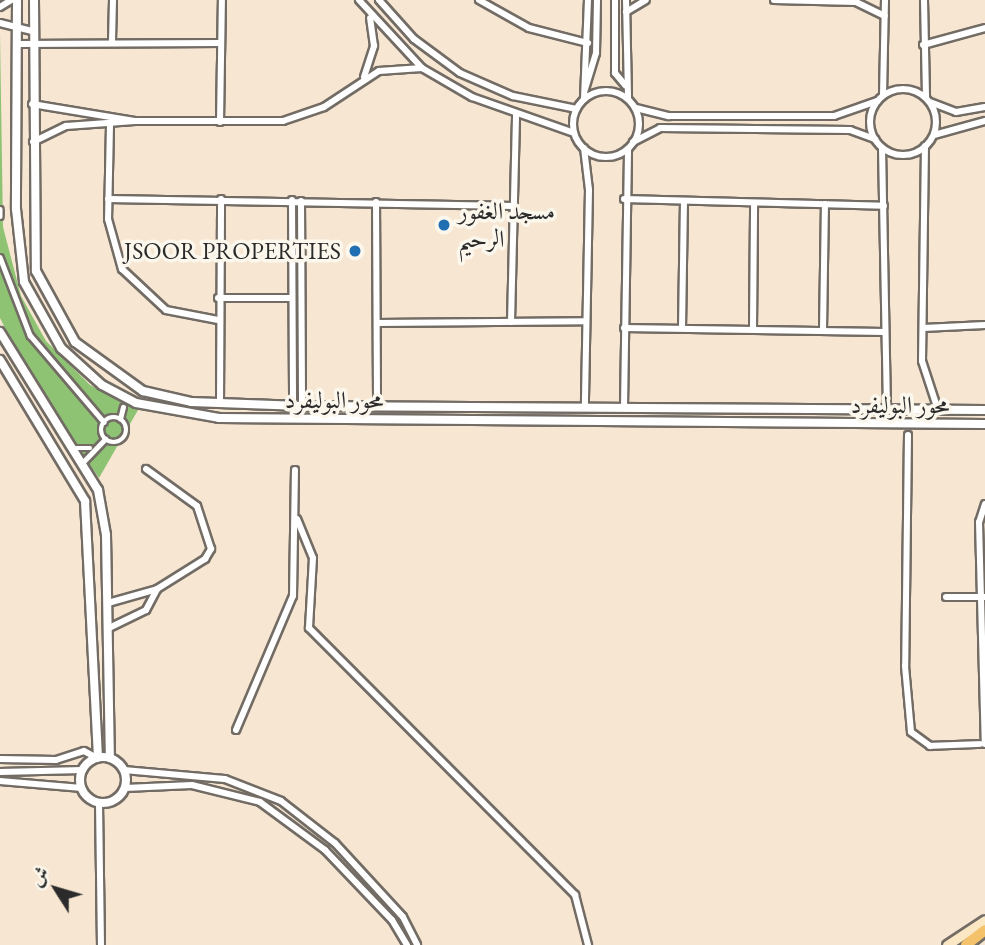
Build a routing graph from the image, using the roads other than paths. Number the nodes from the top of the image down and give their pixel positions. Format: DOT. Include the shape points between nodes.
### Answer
graph roads {
  1 [pos="11,0"];
  2 [pos="17,0"];
  3 [pos="34,0"];
  4 [pos="113,0"];
  5 [pos="222,0"];
  6 [pos="359,0"];
  7 [pos="379,0"];
  8 [pos="479,0"];
  9 [pos="588,0"];
  10 [pos="597,0"];
  11 [pos="615,0"];
  12 [pos="626,0"];
  13 [pos="646,0"];
  14 [pos="774,0"];
  15 [pos="885,0"];
  16 [pos="924,0"];
  17 [pos="0,7"];
  18 [pos="626,12"];
  19 [pos="370,15"];
  20 [pos="885,16"];
  21 [pos="0,23"];
  22 [pos="985,28"];
  23 [pos="18,30"];
  24 [pos="33,31"];
  25 [pos="112,41"];
  26 [pos="221,43"];
  27 [pos="588,43"];
  28 [pos="18,44"];
  29 [pos="33,44"];
  30 [pos="923,45"];
  31 [pos="422,68"];
  32 [pos="364,77"];
  33 [pos="626,87"];
  34 [pos="585,89"];
  35 [pos="883,95"];
  36 [pos="628,98"];
  37 [pos="584,99"];
  38 [pos="928,100"];
  39 [pos="877,101"];
  40 [pos="33,104"];
  41 [pos="985,107"];
  42 [pos="577,108"];
  43 [pos="636,108"];
  44 [pos="516,114"];
  45 [pos="135,121"];
  46 [pos="985,121"];
  47 [pos="219,122"];
  48 [pos="110,125"];
  49 [pos="574,133"];
  50 [pos="933,135"];
  51 [pos="875,139"];
  52 [pos="633,142"];
  53 [pos="32,143"];
  54 [pos="925,146"];
  55 [pos="584,148"];
  56 [pos="882,148"];
  57 [pos="628,149"];
  58 [pos="108,198"];
  59 [pos="221,199"];
  60 [pos="624,200"];
  61 [pos="292,201"];
  62 [pos="301,201"];
  63 [pos="684,201"];
  64 [pos="376,202"];
  65 [pos="754,203"];
  66 [pos="825,204"];
  67 [pos="514,206"];
  68 [pos="884,206"];
  69 [pos="0,209"];
  70 [pos="0,216"];
  71 [pos="0,257"];
  72 [pos="218,298"];
  73 [pos="292,298"];
  74 [pos="218,320"];
  75 [pos="586,321"];
  76 [pos="511,322"];
  77 [pos="377,323"];
  78 [pos="985,325"];
  79 [pos="624,328"];
  80 [pos="682,328"];
  81 [pos="753,328"];
  82 [pos="923,328"];
  83 [pos="823,330"];
  84 [pos="0,332"];
  85 [pos="886,332"];
  86 [pos="2,365"];
  87 [pos="220,403"];
  88 [pos="298,405"];
  89 [pos="377,407"];
  90 [pos="585,407"];
  91 [pos="624,407"];
  92 [pos="123,408"];
  93 [pos="887,410"];
  94 [pos="938,410"];
  95 [pos="985,410"];
  96 [pos="120,419"];
  97 [pos="104,422"];
  98 [pos="985,424"];
  99 [pos="908,435"];
  100 [pos="105,439"];
  101 [pos="74,448"];
  102 [pos="91,448"];
  103 [pos="83,462"];
  104 [pos="146,469"];
  105 [pos="295,470"];
  106 [pos="985,504"];
  107 [pos="297,519"];
  108 [pos="156,589"];
  109 [pos="946,597"];
  110 [pos="982,597"];
  111 [pos="108,603"];
  112 [pos="109,628"];
  113 [pos="97,729"];
  114 [pos="111,729"];
  115 [pos="236,730"];
  116 [pos="983,744"];
  117 [pos="97,758"];
  118 [pos="110,758"];
  119 [pos="0,759"];
  120 [pos="83,770"];
  121 [pos="124,770"];
  122 [pos="0,772"];
  123 [pos="0,781"];
  124 [pos="82,788"];
  125 [pos="125,788"];
  126 [pos="99,803"];
  127 [pos="985,920"];
  128 [pos="985,930"];
  129 [pos="101,945"];
  130 [pos="407,945"];
  131 [pos="417,945"];
  132 [pos="588,945"];
  133 [pos="947,945"];
  134 [pos="966,945"];
  1 -- 17 [label="street"];
  2 -- 23 [label="street, محور البوليفرد"];
  3 -- 24 [label="street, محور البوليفرد"];
  4 -- 25 [label="street"];
  5 -- 26 [label="street"];
  6 -- 19 [label="street"];
  7 -- 42 [label="street" via="414,39 460,73 513,96"];
  8 -- 27 [label="street" via="529,28"];
  9 -- 27 [label="street"];
  10 -- 34 [label="street" via="596,53"];
  11 -- 33 [label="street" via="615,73"];
  12 -- 18 [label="street"];
  13 -- 18 [label="street"];
  14 -- 20 [label="street" via="856,2"];
  15 -- 20 [label="street"];
  16 -- 30 [label="street"];
  18 -- 33 [label="street"];
  19 -- 31 [label="street"];
  19 -- 32 [label="street" via="374,46"];
  20 -- 35 [label="street"];
  21 -- 23 [label="street"];
  22 -- 30 [label="street"];
  23 -- 24 [label="street"];
  23 -- 28 [label="street, محور البوليفرد"];
  24 -- 29 [label="street, محور البوليفرد"];
  25 -- 26 [label="street"];
  25 -- 29 [label="street"];
  26 -- 47 [label="street"];
  27 -- 34 [label="street"];
  28 -- 29 [label="street"];
  28 -- 98 [label="street, محور البوليفرد" via="16,209 24,282 46,327 80,367 149,408 244,419"];
  29 -- 40 [label="street, محور البوليفرد"];
  30 -- 38 [label="street"];
  31 -- 32 [label="street"];
  31 -- 44 [label="street"];
  32 -- 47 [label="street" via="304,116"];
  33 -- 36 [label="street"];
  34 -- 37 [label="street"];
  35 -- 38 [label="street" via="901,89"];
  35 -- 39 [label="street"];
  36 -- 37 [label="street" via="609,90"];
  36 -- 43 [label="street"];
  37 -- 42 [label="street"];
  38 -- 41 [label="street" via="956,112"];
  38 -- 50 [label="street"];
  39 -- 43 [label="street" via="834,116 669,116"];
  39 -- 51 [label="street" via="871,116"];
  40 -- 45 [label="street"];
  40 -- 53 [label="street, محور البوليفرد"];
  42 -- 49 [label="street"];
  43 -- 52 [label="street" via="640,126"];
  44 -- 49 [label="street"];
  44 -- 67 [label="street"];
  45 -- 47 [label="street"];
  45 -- 48 [label="street"];
  46 -- 50 [label="street"];
  48 -- 53 [label="street" via="66,126"];
  48 -- 58 [label="street"];
  49 -- 55 [label="street"];
  50 -- 54 [label="street"];
  51 -- 52 [label="street" via="850,130 660,128"];
  51 -- 56 [label="street"];
  52 -- 57 [label="street"];
  53 -- 87 [label="street, محور البوليفرد" via="33,259 61,323 92,358 132,386 167,398"];
  54 -- 56 [label="street" via="899,155"];
  54 -- 82 [label="street"];
  55 -- 57 [label="street" via="602,157"];
  55 -- 75 [label="street"];
  56 -- 68 [label="street"];
  57 -- 60 [label="street"];
  58 -- 59 [label="street"];
  58 -- 74 [label="street" via="111,246 137,290 174,314"];
  59 -- 61 [label="street"];
  59 -- 72 [label="street"];
  60 -- 63 [label="street"];
  60 -- 79 [label="street"];
  61 -- 62 [label="street"];
  61 -- 73 [label="street"];
  62 -- 64 [label="street"];
  62 -- 88 [label="street"];
  63 -- 65 [label="street"];
  63 -- 80 [label="street"];
  64 -- 67 [label="street"];
  64 -- 77 [label="street"];
  65 -- 66 [label="street"];
  65 -- 81 [label="street"];
  66 -- 68 [label="street"];
  66 -- 83 [label="street"];
  67 -- 76 [label="street"];
  68 -- 85 [label="street"];
  69 -- 70 [label="street"];
  71 -- 97 [label="street" via="30,335"];
  72 -- 73 [label="street"];
  72 -- 74 [label="street"];
  73 -- 88 [label="street"];
  74 -- 87 [label="street"];
  75 -- 76 [label="street"];
  75 -- 90 [label="street"];
  76 -- 77 [label="street"];
  77 -- 89 [label="street"];
  78 -- 82 [label="street"];
  79 -- 80 [label="street"];
  79 -- 91 [label="street"];
  80 -- 81 [label="street"];
  81 -- 83 [label="street"];
  82 -- 94 [label="street" via="924,371"];
  83 -- 85 [label="street"];
  84 -- 101 [label="street"];
  85 -- 93 [label="street"];
  86 -- 113 [label="street" via="85,501"];
  87 -- 88 [label="street, محور البوليفرد"];
  88 -- 89 [label="street, محور البوليفرد"];
  89 -- 90 [label="street, محور البوليفرد"];
  90 -- 91 [label="street, محور البوليفرد"];
  91 -- 93 [label="street, محور البوليفرد"];
  92 -- 96 [label="street"];
  93 -- 94 [label="street, محور البوليفرد"];
  94 -- 95 [label="street, محور البوليفرد"];
  96 -- 97 [label="street"];
  96 -- 100 [label="street" via="124,437"];
  97 -- 100 [label="street"];
  99 -- 116 [label="street" via="905,666 911,732 930,746"];
  100 -- 102 [label="street"];
  101 -- 102 [label="street"];
  101 -- 103 [label="street"];
  102 -- 103 [label="street"];
  103 -- 111 [label="street" via="105,518"];
  104 -- 108 [label="street" via="197,506 211,542 205,559"];
  105 -- 107 [label="street"];
  106 -- 110 [label="street" via="979,522"];
  107 -- 115 [label="street" via="293,596"];
  107 -- 132 [label="street" via="313,558 309,628 575,895"];
  108 -- 111 [label="street"];
  108 -- 112 [label="street" via="146,610"];
  109 -- 110 [label="street"];
  110 -- 116 [label="street"];
  111 -- 112 [label="street"];
  112 -- 114 [label="street"];
  113 -- 114 [label="street"];
  113 -- 117 [label="street"];
  114 -- 118 [label="street"];
  117 -- 118 [label="street"];
  117 -- 119 [label="street" via="84,751 56,760"];
  117 -- 120 [label="street"];
  118 -- 121 [label="street"];
  120 -- 122 [label="street"];
  120 -- 124 [label="street"];
  121 -- 125 [label="street"];
  121 -- 131 [label="street" via="225,779 281,801 335,843 403,918"];
  123 -- 124 [label="street"];
  124 -- 126 [label="street"];
  125 -- 126 [label="street" via="115,800"];
  125 -- 130 [label="street" via="192,785 260,802 325,850 384,911"];
  126 -- 129 [label="street"];
  127 -- 133 [label="main road"];
  128 -- 134 [label="highway"];
}
